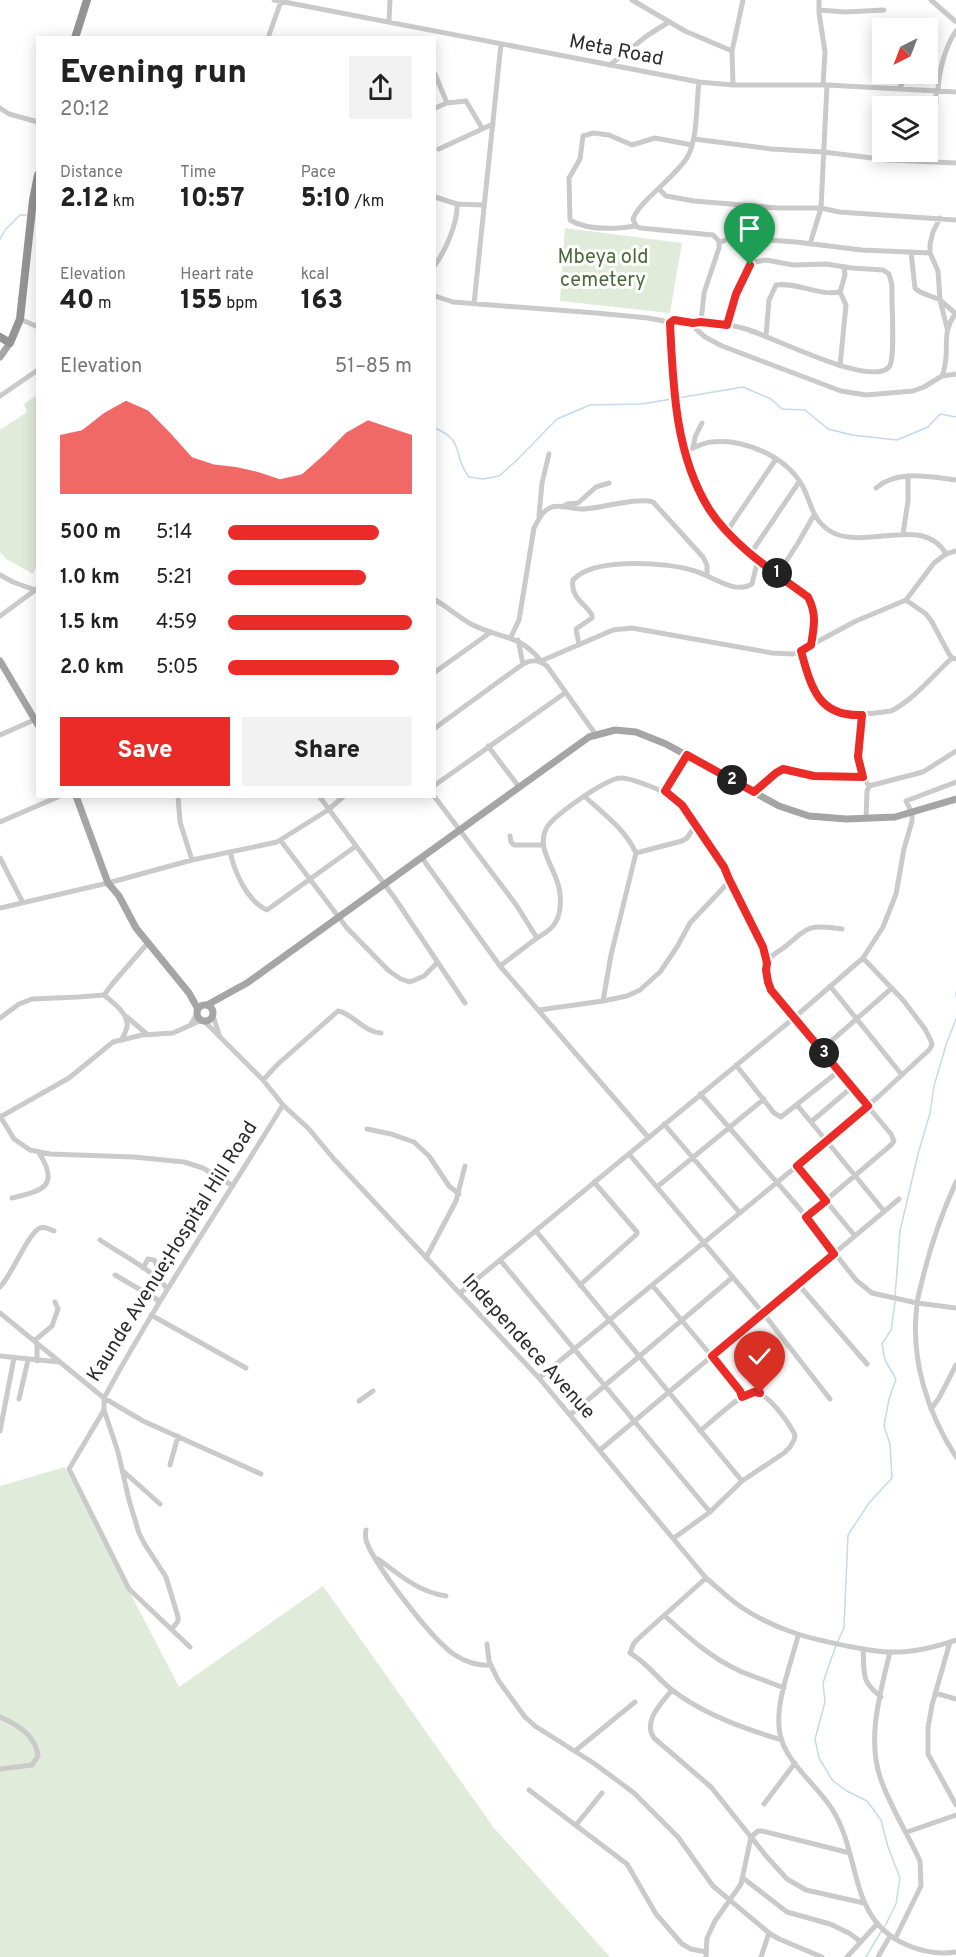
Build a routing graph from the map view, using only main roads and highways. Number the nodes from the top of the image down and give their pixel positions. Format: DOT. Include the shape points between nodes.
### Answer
graph roads {
  1 [pos="87,0"];
  2 [pos="76,36"];
  3 [pos="36,185"];
  4 [pos="0,337"];
  5 [pos="10,343"];
  6 [pos="0,357"];
  7 [pos="0,661"];
  8 [pos="36,722"];
  9 [pos="77,798"];
  10 [pos="956,799"];
  11 [pos="227,995"];
  12 [pos="202,1012"];
  13 [pos="213,1015"];
  1 -- 2 [label="highway"];
  3 -- 5 [label="highway" via="20,319"];
  4 -- 5 [label="highway"];
  5 -- 6 [label="main road"];
  7 -- 8 [label="main road"];
  9 -- 12 [label="main road" via="108,882 147,944"];
  10 -- 11 [label="main road" via="895,817 830,818 799,813 636,732 615,730 596,735"];
  11 -- 12 [label="main road"];
  11 -- 13 [label="main road"];
  12 -- 13 [label="main road" via="209,1020"];
  12 -- 13 [label="main road" via="211,1007"];
}
